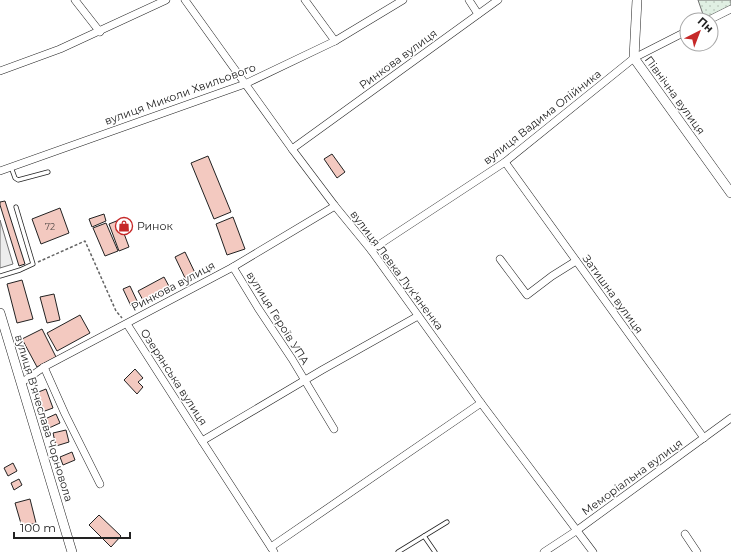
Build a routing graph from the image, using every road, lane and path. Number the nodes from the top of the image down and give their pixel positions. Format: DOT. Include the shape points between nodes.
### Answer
graph roads {
  1 [pos="76,0"];
  2 [pos="166,0"];
  3 [pos="185,0"];
  4 [pos="305,0"];
  5 [pos="402,0"];
  6 [pos="469,0"];
  7 [pos="498,0"];
  8 [pos="637,0"];
  9 [pos="731,9"];
  10 [pos="478,14"];
  11 [pos="719,15"];
  12 [pos="100,32"];
  13 [pos="679,35"];
  14 [pos="335,40"];
  15 [pos="634,58"];
  16 [pos="0,71"];
  17 [pos="245,84"];
  18 [pos="292,149"];
  19 [pos="505,162"];
  20 [pos="11,167"];
  21 [pos="0,171"];
  22 [pos="48,172"];
  23 [pos="731,193"];
  24 [pos="335,206"];
  25 [pos="16,208"];
  26 [pos="371,250"];
  27 [pos="500,259"];
  28 [pos="576,261"];
  29 [pos="33,264"];
  30 [pos="233,267"];
  31 [pos="0,276"];
  32 [pos="0,314"];
  33 [pos="418,316"];
  34 [pos="127,324"];
  35 [pos="44,367"];
  36 [pos="304,380"];
  37 [pos="21,383"];
  38 [pos="481,403"];
  39 [pos="731,418"];
  40 [pos="334,430"];
  41 [pos="704,438"];
  42 [pos="202,441"];
  43 [pos="100,484"];
  44 [pos="447,522"];
  45 [pos="576,531"];
  46 [pos="685,534"];
  47 [pos="424,536"];
  48 [pos="272,549"];
  49 [pos="72,552"];
  50 [pos="398,552"];
  51 [pos="435,552"];
  52 [pos="544,552"];
  53 [pos="593,552"];
  54 [pos="697,552"];
  1 -- 12 [label="street"];
  2 -- 12 [label="street"];
  3 -- 17 [label="street, вулиця Левка Лук'яненка"];
  4 -- 14 [label="street"];
  5 -- 14 [label="street, вулиця Миколи Хвильового"];
  6 -- 10 [label="street"];
  7 -- 10 [label="street, Ринкова вулиця"];
  8 -- 15 [label="street, Північна вулиця"];
  9 -- 11 [label="street"];
  10 -- 18 [label="street, Ринкова вулиця"];
  12 -- 16 [label="street"];
  13 -- 15 [label="street, вулиця Вадима Олійника"];
  14 -- 17 [label="street, вулиця Миколи Хвильового"];
  15 -- 19 [label="street, вулиця Вадима Олійника"];
  15 -- 23 [label="street, Північна вулиця"];
  17 -- 18 [label="street, вулиця Левка Лук'яненка"];
  17 -- 20 [label="street, вулиця Миколи Хвильового"];
  18 -- 24 [label="street, вулиця Левка Лук'яненка"];
  19 -- 26 [label="street, вулиця Вадима Олійника"];
  19 -- 28 [label="street, Затишна вулиця"];
  20 -- 21 [label="street, вулиця Миколи Хвильового"];
  20 -- 22 [label="lane" via="18,180"];
  24 -- 26 [label="street, вулиця Левка Лук'яненка"];
  24 -- 30 [label="street, Ринкова вулиця"];
  25 -- 29 [label="lane"];
  26 -- 33 [label="street, вулиця Левка Лук'яненка"];
  27 -- 28 [label="street" via="527,295"];
  28 -- 41 [label="street, Затишна вулиця"];
  29 -- 31 [label="lane"];
  29 -- 34 [label="path" via="85,242 116,311"];
  30 -- 34 [label="street, Ринкова вулиця"];
  30 -- 36 [label="street, вулиця Героїв УПА"];
  32 -- 37 [label="street, вулиця В'ячеслава Чорновола"];
  33 -- 36 [label="street, вулиця Героїв УПА"];
  33 -- 38 [label="street, вулиця Левка Лук'яненка"];
  34 -- 35 [label="street, Ринкова вулиця"];
  34 -- 42 [label="street, Озерянська вулиця"];
  35 -- 37 [label="street, Ринкова вулиця"];
  35 -- 43 [label="street"];
  36 -- 40 [label="street, вулиця Героїв УПА"];
  36 -- 42 [label="street, Озерянська вулиця"];
  37 -- 49 [label="street, вулиця В'ячеслава Чорновола"];
  38 -- 45 [label="street, вулиця Левка Лук'яненка"];
  38 -- 48 [label="street"];
  39 -- 41 [label="street, Меморіальна вулиця"];
  41 -- 45 [label="street, Меморіальна вулиця"];
  42 -- 48 [label="street, Озерянська вулиця"];
  44 -- 47 [label="lane"];
  45 -- 52 [label="street, Меморіальна вулиця"];
  45 -- 53 [label="street, вулиця Левка Лук'яненка"];
  46 -- 54 [label="street"];
  47 -- 50 [label="lane"];
  47 -- 51 [label="lane"];
}
